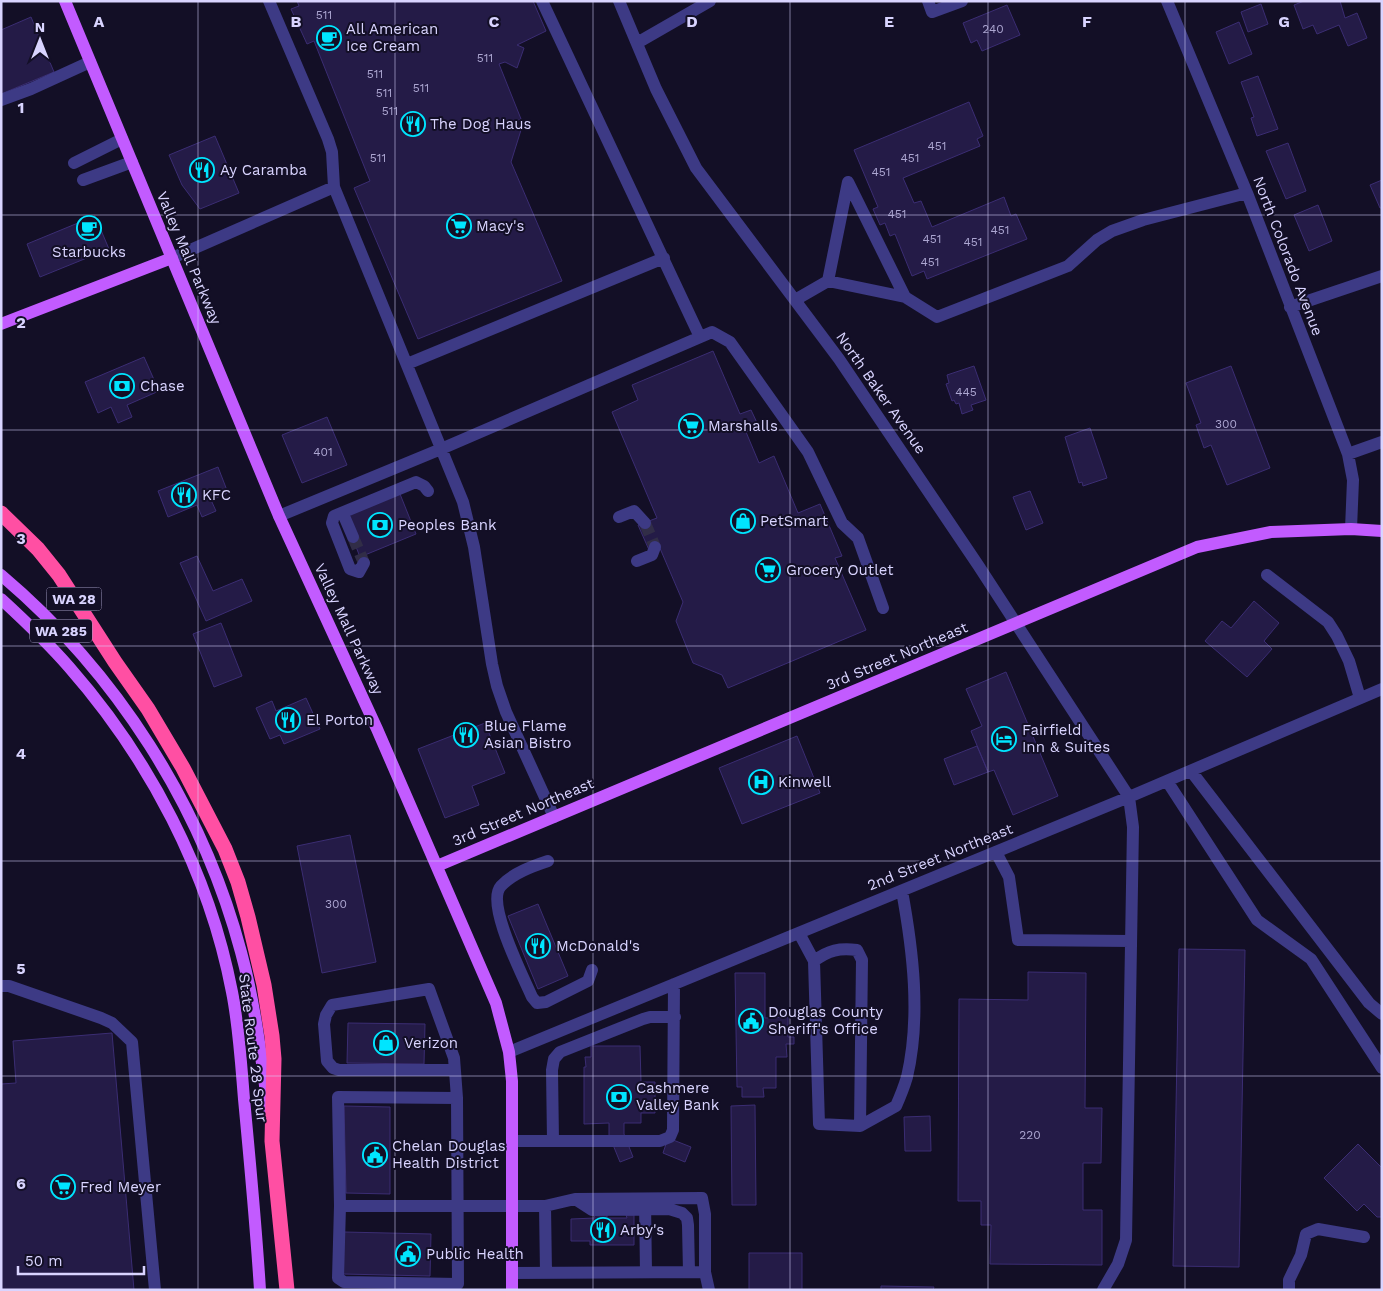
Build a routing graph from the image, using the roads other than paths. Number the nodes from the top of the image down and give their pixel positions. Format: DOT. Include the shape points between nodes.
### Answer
graph roads {
  1 [pos="65,1"];
  2 [pos="269,1"];
  3 [pos="542,1"];
  4 [pos="619,1"];
  5 [pos="710,1"];
  6 [pos="928,1"];
  7 [pos="962,1"];
  8 [pos="1171,3"];
  9 [pos="637,43"];
  10 [pos="90,62"];
  11 [pos="1,100"];
  12 [pos="122,140"];
  13 [pos="132,162"];
  14 [pos="74,163"];
  15 [pos="83,180"];
  16 [pos="334,187"];
  17 [pos="1247,193"];
  18 [pos="172,258"];
  19 [pos="664,258"];
  20 [pos="1382,276"];
  21 [pos="828,281"];
  22 [pos="905,297"];
  23 [pos="795,300"];
  24 [pos="1290,308"];
  25 [pos="1,324"];
  26 [pos="700,337"];
  27 [pos="407,364"];
  28 [pos="1382,442"];
  29 [pos="441,449"];
  30 [pos="1348,454"];
  31 [pos="428,492"];
  32 [pos="1,513"];
  33 [pos="342,514"];
  34 [pos="279,516"];
  35 [pos="619,517"];
  36 [pos="645,522"];
  37 [pos="1351,529"];
  38 [pos="1382,530"];
  39 [pos="349,538"];
  40 [pos="655,548"];
  41 [pos="637,561"];
  42 [pos="361,570"];
  43 [pos="1,575"];
  44 [pos="1267,575"];
  45 [pos="1,599"];
  46 [pos="883,608"];
  47 [pos="1016,623"];
  48 [pos="1382,689"];
  49 [pos="1360,698"];
  50 [pos="1191,771"];
  51 [pos="1167,781"];
  52 [pos="1129,797"];
  53 [pos="554,817"];
  54 [pos="996,852"];
  55 [pos="548,860"];
  56 [pos="437,866"];
  57 [pos="902,890"];
  58 [pos="799,932"];
  59 [pos="1131,941"];
  60 [pos="814,961"];
  61 [pos="592,970"];
  62 [pos="674,984"];
  63 [pos="1,986"];
  64 [pos="1382,1014"];
  65 [pos="675,1017"];
  66 [pos="509,1052"];
  67 [pos="1382,1068"];
  68 [pos="454,1070"];
  69 [pos="457,1098"];
  70 [pos="860,1126"];
  71 [pos="272,1141"];
  72 [pos="512,1141"];
  73 [pos="553,1141"];
  74 [pos="645,1204"];
  75 [pos="340,1206"];
  76 [pos="459,1206"];
  77 [pos="512,1206"];
  78 [pos="545,1206"];
  79 [pos="1364,1237"];
  80 [pos="646,1272"];
  81 [pos="689,1272"];
  82 [pos="705,1272"];
  83 [pos="512,1273"];
  84 [pos="546,1273"];
  85 [pos="155,1290"];
  86 [pos="260,1290"];
  87 [pos="287,1290"];
  88 [pos="512,1290"];
  89 [pos="709,1290"];
  90 [pos="1103,1290"];
  91 [pos="1289,1290"];
  1 -- 10 [label="main road, Valley Mall Parkway"];
  2 -- 16 [label="street" via="328,140"];
  3 -- 19 [label="street"];
  4 -- 9 [label="street, North Baker Avenue"];
  5 -- 9 [label="street"];
  6 -- 7 [label="street" via="932,12"];
  8 -- 17 [label="street, North Colorado Avenue"];
  9 -- 23 [label="street, North Baker Avenue" via="696,168"];
  10 -- 11 [label="street"];
  10 -- 12 [label="main road, Valley Mall Parkway"];
  12 -- 13 [label="main road, Valley Mall Parkway"];
  12 -- 14 [label="street"];
  13 -- 15 [label="street"];
  13 -- 18 [label="main road, Valley Mall Parkway"];
  16 -- 18 [label="street"];
  16 -- 27 [label="street"];
  17 -- 22 [label="street" via="1112,231 1068,266 937,317"];
  17 -- 24 [label="street, North Colorado Avenue"];
  18 -- 25 [label="main road"];
  18 -- 34 [label="main road, Valley Mall Parkway"];
  19 -- 26 [label="street"];
  19 -- 27 [label="street"];
  20 -- 24 [label="street"];
  21 -- 22 [label="street"];
  21 -- 22 [label="street" via="848,182"];
  21 -- 23 [label="street"];
  23 -- 47 [label="street, North Baker Avenue" via="839,359"];
  24 -- 30 [label="street, North Colorado Avenue"];
  26 -- 29 [label="street"];
  26 -- 46 [label="street" via="712,332 730,342 808,452 842,523 858,538"];
  27 -- 29 [label="street"];
  28 -- 30 [label="street"];
  29 -- 34 [label="street"];
  29 -- 53 [label="street" via="469,525 497,686"];
  30 -- 37 [label="street, North Colorado Avenue" via="1353,480"];
  31 -- 33 [label="street" via="416,482"];
  32 -- 71 [label="highway, WA 28" via="26,536 59,575 183,768 225,848 246,908 264,986 274,1059"];
  33 -- 39 [label="street"];
  33 -- 42 [label="street" via="334,516 332,522 350,569"];
  34 -- 56 [label="main road, Valley Mall Parkway"];
  35 -- 36 [label="street" via="634,511"];
  37 -- 38 [label="main road, 3rd Street Northeast"];
  37 -- 47 [label="main road, 3rd Street Northeast" via="1271,532 1197,547"];
  40 -- 41 [label="street" via="652,555"];
  43 -- 71 [label="main road, State Route 28 Spur / WA 285" via="74,645 145,738 169,776 208,854 242,952"];
  44 -- 49 [label="street" via="1328,622 1349,662"];
  45 -- 86 [label="main road, State Route 28 Spur / WA 285" via="50,646 91,694 143,768 194,866 215,927 238,1031"];
  47 -- 52 [label="street, North Baker Avenue"];
  47 -- 53 [label="main road, 3rd Street Northeast"];
  48 -- 49 [label="street, 2nd Street Northeast"];
  49 -- 50 [label="street, 2nd Street Northeast"];
  50 -- 51 [label="street, 2nd Street Northeast"];
  50 -- 64 [label="street" via="1369,1002"];
  51 -- 52 [label="street, 2nd Street Northeast"];
  51 -- 67 [label="street" via="1257,920 1311,959"];
  52 -- 54 [label="street, 2nd Street Northeast"];
  52 -- 59 [label="street" via="1133,827"];
  53 -- 56 [label="main road, 3rd Street Northeast"];
  54 -- 57 [label="street, 2nd Street Northeast"];
  54 -- 59 [label="street" via="1009,877 1018,940"];
  55 -- 61 [label="street" via="511,877 499,887 496,902 499,920 537,1002 546,1002 588,981"];
  56 -- 66 [label="main road, Valley Mall Parkway" via="496,1003"];
  57 -- 58 [label="street, 2nd Street Northeast"];
  57 -- 70 [label="street" via="911,956 914,1015 911,1055 896,1106"];
  58 -- 60 [label="street"];
  58 -- 62 [label="street, 2nd Street Northeast"];
  59 -- 90 [label="street" via="1126,1240 1118,1264"];
  60 -- 70 [label="street" via="818,1124"];
  60 -- 70 [label="street" via="827,952 844,949 858,950 862,960"];
  62 -- 65 [label="street"];
  62 -- 66 [label="street, 2nd Street Northeast"];
  63 -- 85 [label="street" via="101,1018 112,1023 132,1042"];
  65 -- 73 [label="street" via="643,1019 560,1052 554,1059 552,1070"];
  65 -- 73 [label="street" via="673,1130 670,1138 660,1141"];
  66 -- 72 [label="main road, Valley Mall Parkway"];
  68 -- 68 [label="street" via="454,1058 429,989 332,1005 326,1015 327,1061 333,1068"];
  68 -- 69 [label="street"];
  69 -- 75 [label="street" via="338,1098"];
  69 -- 76 [label="street"];
  71 -- 87 [label="highway"];
  72 -- 73 [label="street"];
  72 -- 77 [label="main road, Valley Mall Parkway"];
  74 -- 78 [label="street" via="575,1199"];
  74 -- 80 [label="street"];
  74 -- 81 [label="street" via="682,1213 687,1218"];
  74 -- 82 [label="street" via="702,1198"];
  75 -- 76 [label="street"];
  75 -- 76 [label="street" via="338,1278 344,1282 458,1284"];
  76 -- 77 [label="street"];
  77 -- 78 [label="street"];
  77 -- 83 [label="main road, Valley Mall Parkway"];
  78 -- 84 [label="street"];
  79 -- 91 [label="street" via="1318,1228 1306,1234 1289,1280"];
  80 -- 81 [label="street"];
  80 -- 84 [label="street"];
  81 -- 82 [label="street"];
  82 -- 89 [label="street"];
  83 -- 84 [label="street"];
  83 -- 88 [label="main road, Valley Mall Parkway"];
}
